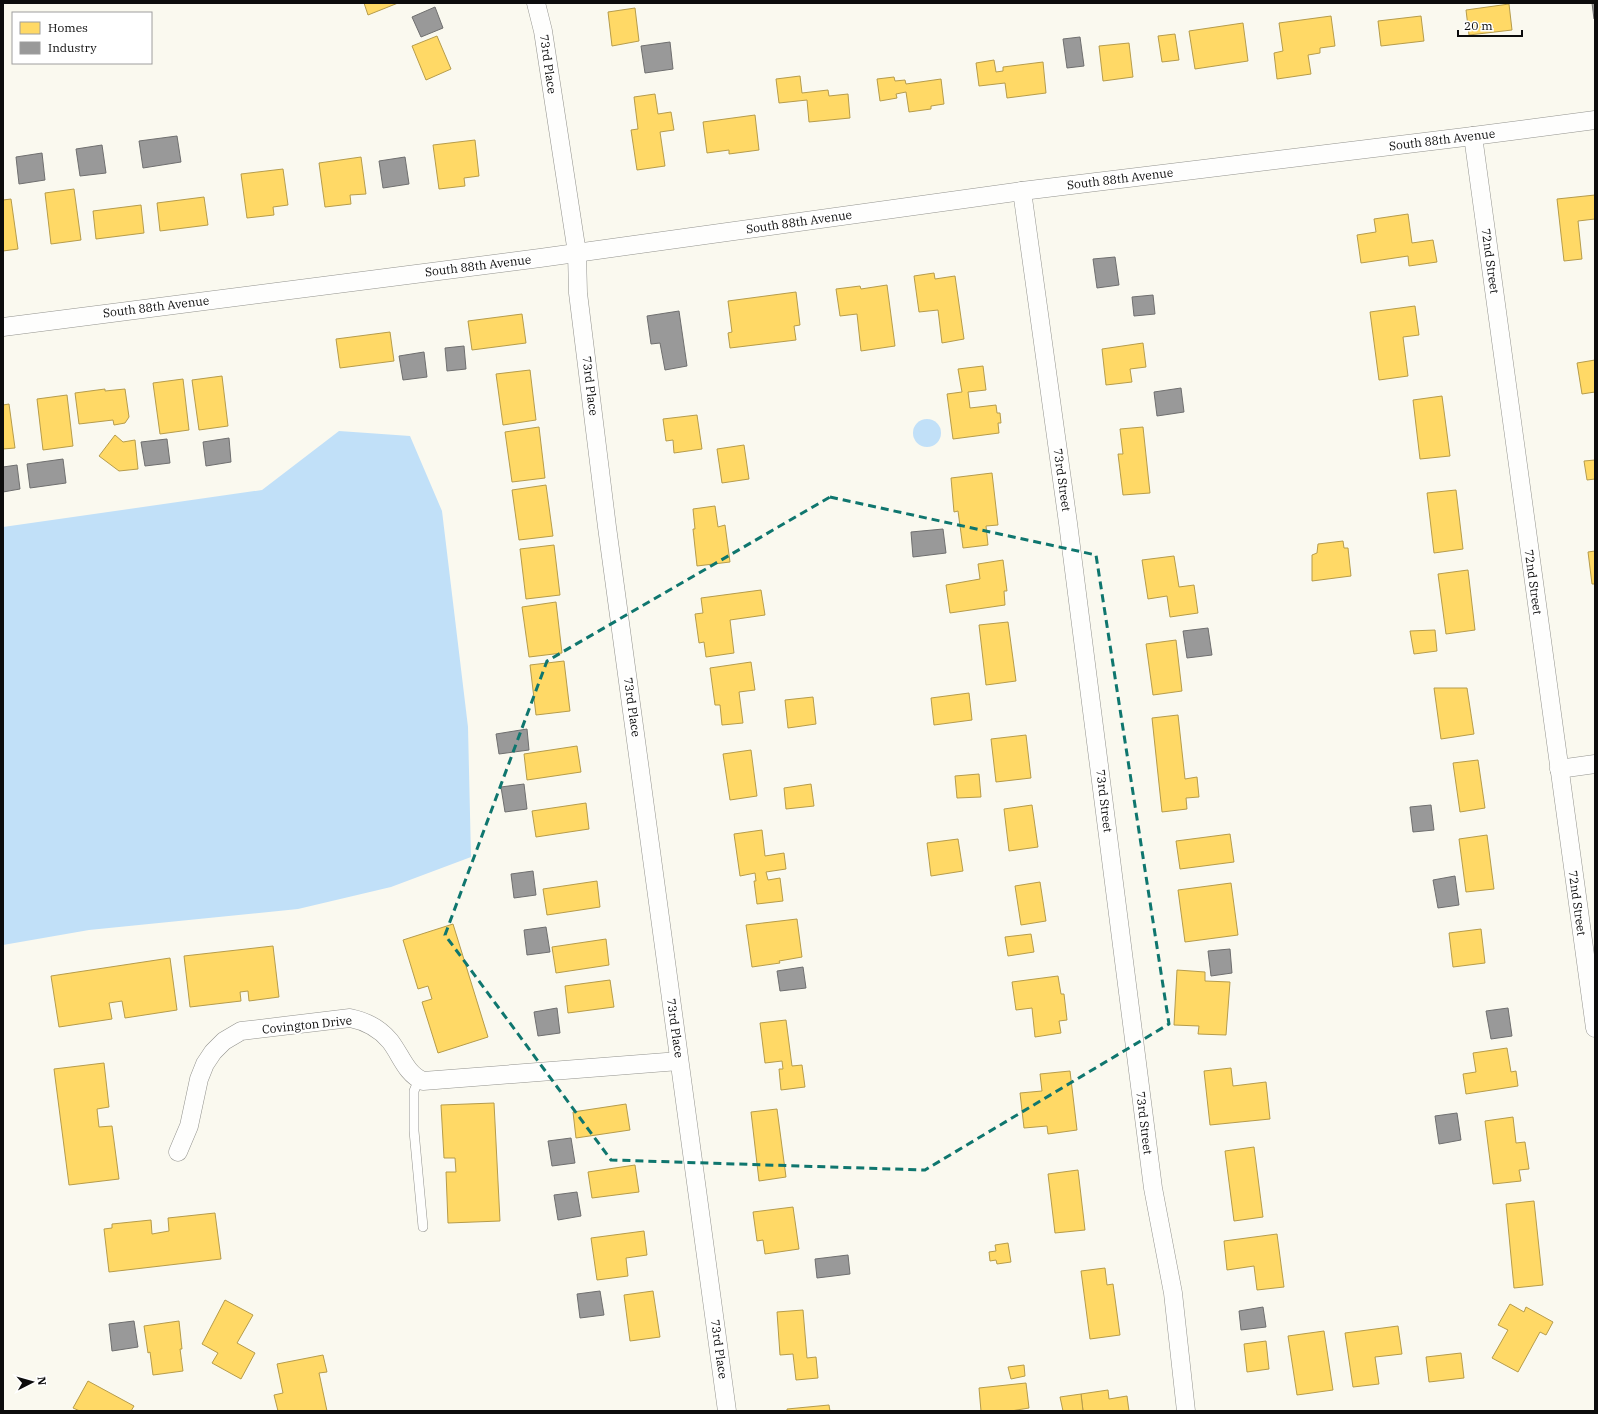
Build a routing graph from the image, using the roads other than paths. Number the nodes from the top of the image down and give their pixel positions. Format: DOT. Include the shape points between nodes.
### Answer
graph roads {
  1 [pos="536,3"];
  2 [pos="1595,120"];
  3 [pos="1473,136"];
  4 [pos="1022,191"];
  5 [pos="577,253"];
  6 [pos="3,328"];
  7 [pos="1595,764"];
  8 [pos="1559,769"];
  9 [pos="1595,1028"];
  10 [pos="680,1061"];
  11 [pos="419,1079"];
  12 [pos="178,1152"];
  13 [pos="423,1227"];
  14 [pos="727,1411"];
  15 [pos="1186,1411"];
  1 -- 5 [label="street, 73rd Place" via="543,31"];
  2 -- 3 [label="street, South 88th Avenue"];
  3 -- 4 [label="street, South 88th Avenue"];
  3 -- 8 [label="street, 72nd Street"];
  4 -- 5 [label="street, South 88th Avenue"];
  4 -- 15 [label="street, 73rd Street" via="1068,522 1153,1188 1173,1293"];
  5 -- 6 [label="street, South 88th Avenue"];
  5 -- 10 [label="street, 73rd Place" via="578,293 601,480"];
  7 -- 8 [label="street"];
  8 -- 9 [label="street, 72nd Street"];
  10 -- 11 [label="street" via="433,1081"];
  10 -- 14 [label="street, 73rd Place"];
  11 -- 12 [label="street, Covington Drive" via="412,1075 382,1033 358,1020 350,1018 240,1031 224,1041 205,1064 199,1079 189,1126"];
  11 -- 13 [label="lane" via="414,1091 414,1131"];
}
